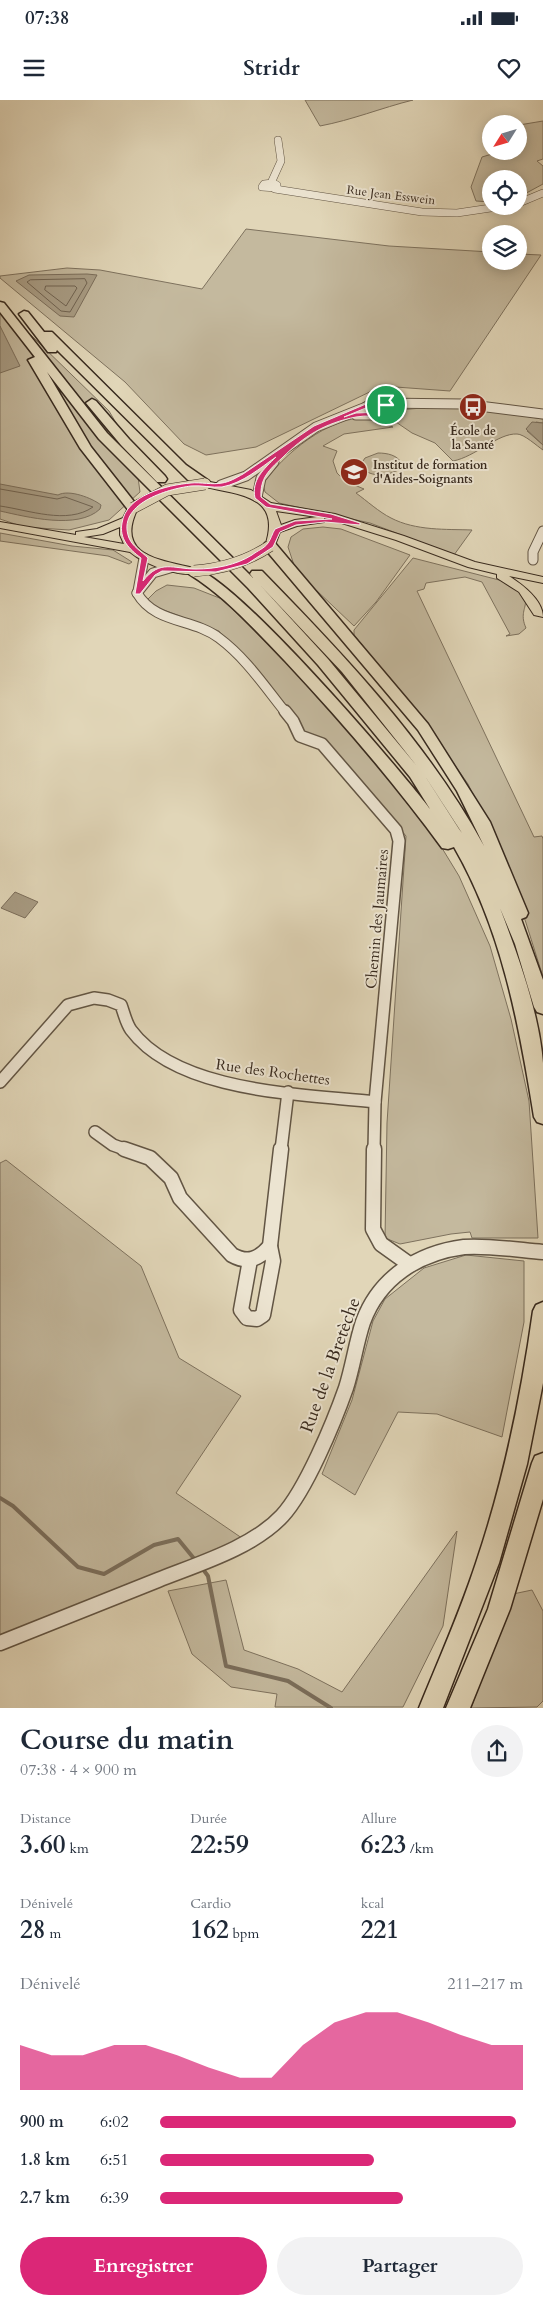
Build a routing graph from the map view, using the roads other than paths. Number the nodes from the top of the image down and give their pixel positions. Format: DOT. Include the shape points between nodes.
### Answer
graph roads {
  1 [pos="278,140"];
  2 [pos="543,193"];
  3 [pos="527,199"];
  4 [pos="482,209"];
  5 [pos="12,305"];
  6 [pos="20,327"];
  7 [pos="385,406"];
  8 [pos="368,410"];
  9 [pos="543,414"];
  10 [pos="297,439"];
  11 [pos="205,484"];
  12 [pos="221,485"];
  13 [pos="257,497"];
  14 [pos="268,506"];
  15 [pos="133,508"];
  16 [pos="192,517"];
  17 [pos="126,520"];
  18 [pos="357,524"];
  19 [pos="0,525"];
  20 [pos="277,530"];
  21 [pos="543,531"];
  22 [pos="44,534"];
  23 [pos="270,546"];
  24 [pos="133,549"];
  25 [pos="144,558"];
  26 [pos="533,560"];
  27 [pos="472,565"];
  28 [pos="170,568"];
  29 [pos="194,571"];
  30 [pos="543,580"];
  31 [pos="137,593"];
  32 [pos="540,613"];
  33 [pos="528,958"];
  34 [pos="543,1007"];
  35 [pos="529,1031"];
  36 [pos="0,1082"];
  37 [pos="288,1092"];
  38 [pos="375,1102"];
  39 [pos="543,1118"];
  40 [pos="95,1132"];
  41 [pos="270,1246"];
  42 [pos="543,1252"];
  43 [pos="250,1260"];
  44 [pos="409,1264"];
  45 [pos="543,1311"];
  46 [pos="543,1463"];
  47 [pos="0,1643"];
  48 [pos="431,1708"];
  49 [pos="458,1708"];
  1 -- 4 [label="street, Rue Jean Esswein" via="281,161 273,186 422,212 457,213"];
  2 -- 3 [label="street"];
  5 -- 6 [label="highway"];
  5 -- 11 [label="highway" via="44,329 182,468"];
  5 -- 16 [label="highway" via="100,413"];
  6 -- 15 [label="highway" via="20,336 68,422"];
  6 -- 16 [label="highway" via="103,436"];
  7 -- 8 [label="street" via="373,403"];
  7 -- 8 [label="street" via="385,414"];
  7 -- 9 [label="street" via="419,402 480,404"];
  8 -- 10 [label="street" via="327,422"];
  10 -- 12 [label="street" via="246,476"];
  10 -- 13 [label="street" via="262,473 257,484"];
  11 -- 12 [label="main road"];
  11 -- 15 [label="main road, bridge" via="168,488"];
  12 -- 13 [label="main road"];
  13 -- 14 [label="main road"];
  14 -- 18 [label="main road" via="331,516"];
  14 -- 20 [label="main road" via="277,522"];
  15 -- 17 [label="main road"];
  16 -- 33 [label="highway" via="292,608 424,762 459,814 489,868"];
  16 -- 35 [label="highway" via="323,662 415,773 463,848 491,907 511,961"];
  17 -- 22 [label="main road" via="93,533"];
  17 -- 24 [label="main road" via="126,540"];
  18 -- 20 [label="main road" via="309,520"];
  18 -- 27 [label="main road"];
  19 -- 22 [label="main road"];
  20 -- 23 [label="main road"];
  21 -- 26 [label="street" via="533,552"];
  22 -- 24 [label="main road"];
  23 -- 29 [label="main road, bridge" via="231,567"];
  23 -- 33 [label="highway" via="423,727 464,790 482,822 512,891 532,945"];
  24 -- 25 [label="main road"];
  25 -- 28 [label="main road"];
  25 -- 31 [label="street"];
  27 -- 30 [label="main road"];
  27 -- 32 [label="main road" via="512,582"];
  28 -- 29 [label="main road"];
  28 -- 31 [label="street" via="153,573"];
  29 -- 35 [label="highway" via="215,584 299,667 390,768 442,835 473,886 500,952 514,1001"];
  31 -- 38 [label="street, Chemin des Jaumaires" via="141,602 151,610 209,631 226,643 293,722 300,736 322,744 396,830 399,841"];
  33 -- 34 [label="highway"];
  35 -- 39 [label="highway"];
  36 -- 37 [label="street, Rue des Rochettes" via="68,1005 82,999 99,998 121,1005 129,1028 140,1041 187,1070 234,1086"];
  37 -- 38 [label="street, Rue des Rochettes"];
  37 -- 41 [label="street"];
  38 -- 44 [label="street" via="373,1229 381,1244"];
  40 -- 43 [label="street" via="113,1145 150,1158 172,1178 180,1198 224,1248 237,1257"];
  41 -- 43 [label="street" via="261,1256"];
  41 -- 43 [label="street" via="272,1261 264,1315 257,1319 246,1318 241,1310"];
  42 -- 44 [label="street, Rue de la Bretèche" via="465,1246"];
  44 -- 47 [label="street, Rue de la Bretèche" via="373,1298 346,1387 329,1430 299,1493 282,1516 264,1531 227,1552"];
  45 -- 48 [label="highway" via="528,1420 510,1494 467,1623"];
  46 -- 49 [label="highway" via="499,1609"];
}
